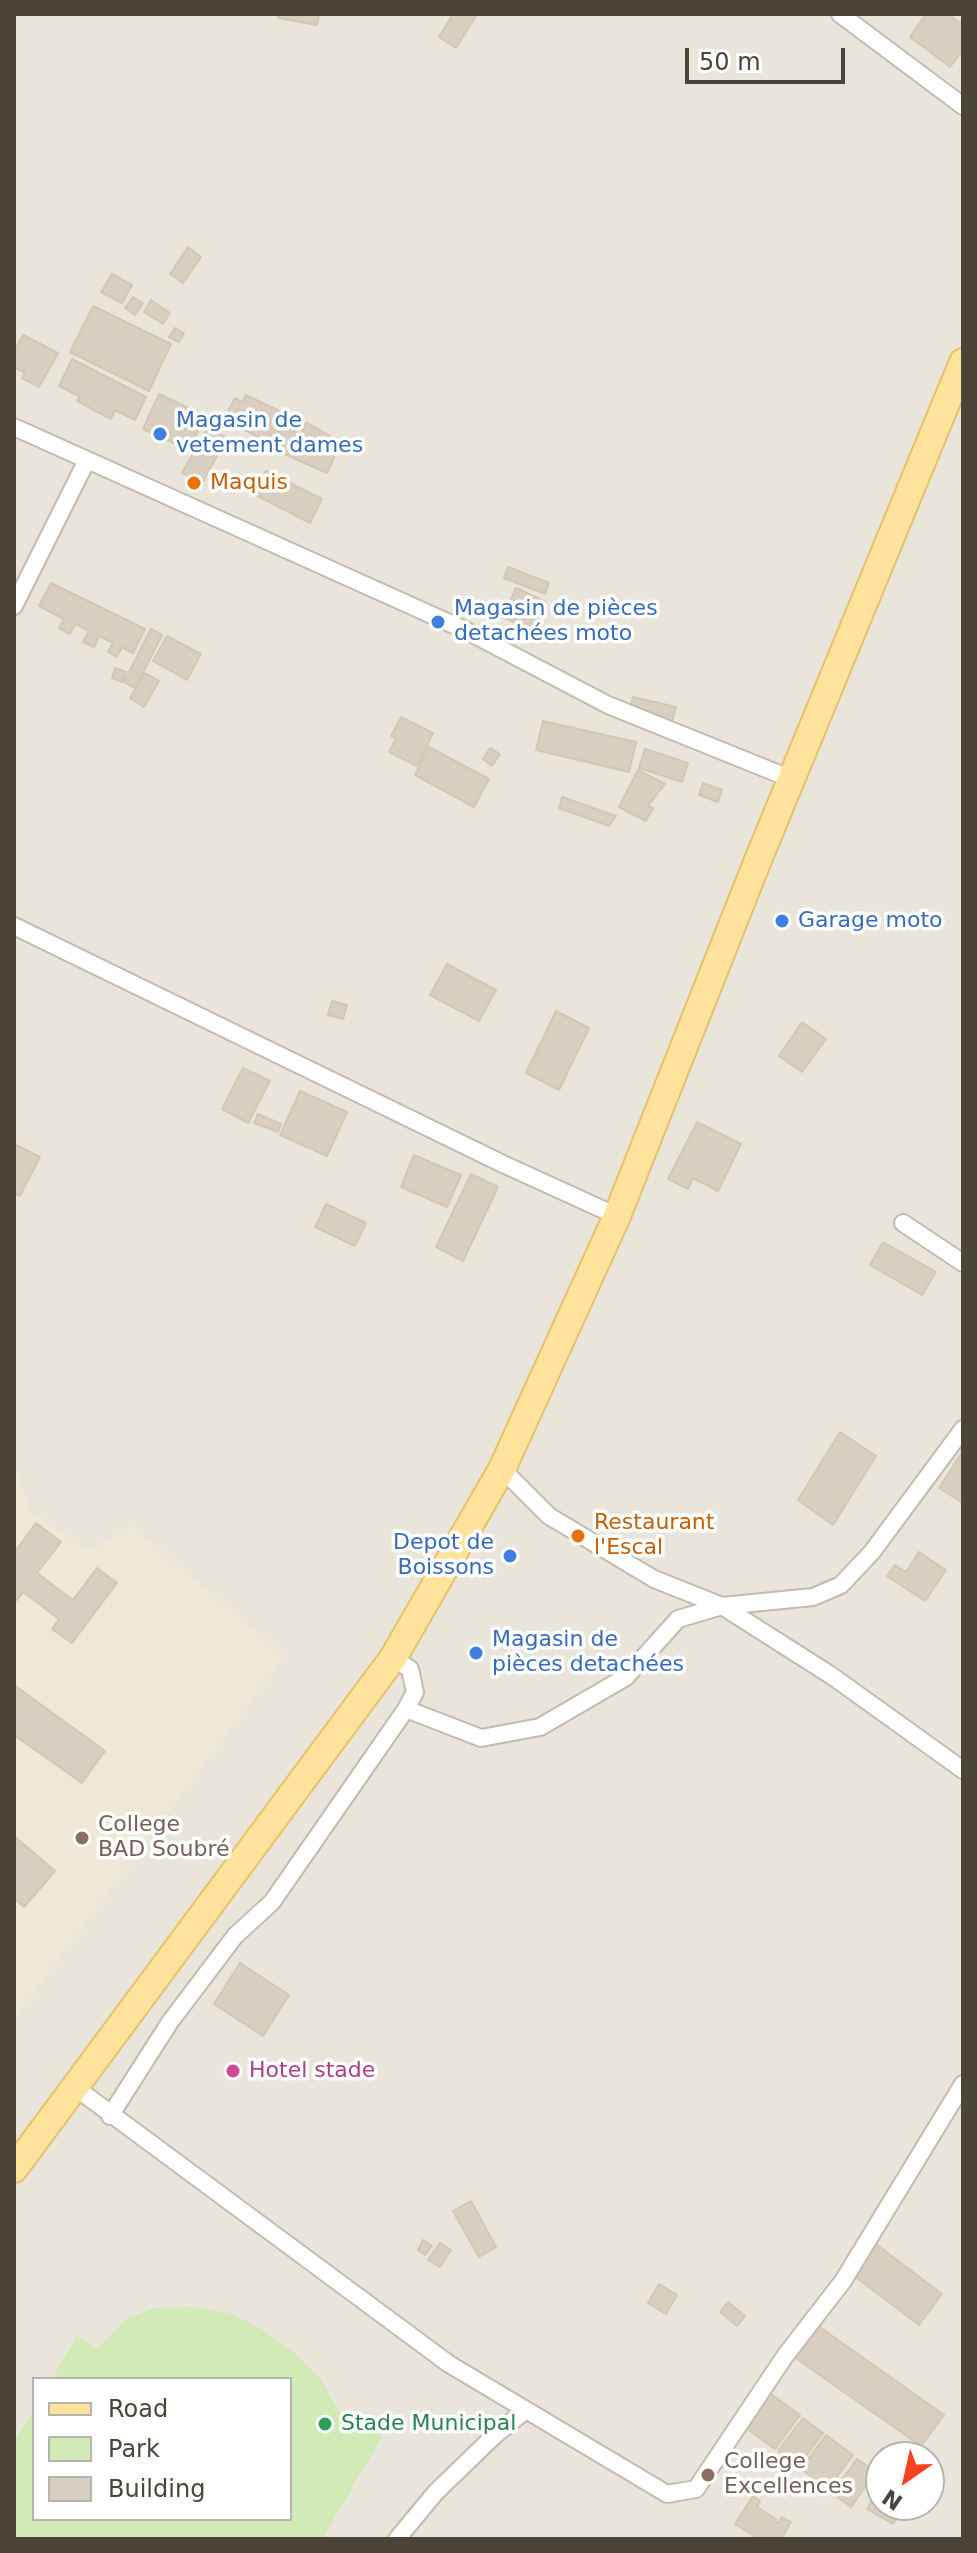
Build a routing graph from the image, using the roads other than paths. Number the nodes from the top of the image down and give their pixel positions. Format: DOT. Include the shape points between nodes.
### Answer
graph roads {
  1 [pos="840,14"];
  2 [pos="963,106"];
  3 [pos="963,362"];
  4 [pos="14,427"];
  5 [pos="86,462"];
  6 [pos="14,606"];
  7 [pos="794,780"];
  8 [pos="14,926"];
  9 [pos="617,1216"];
  10 [pos="903,1223"];
  11 [pos="963,1263"];
  12 [pos="963,1429"];
  13 [pos="502,1469"];
  14 [pos="722,1606"];
  15 [pos="393,1658"];
  16 [pos="406,1709"];
  17 [pos="963,1770"];
  18 [pos="963,2084"];
  19 [pos="76,2088"];
  20 [pos="110,2116"];
  21 [pos="14,2169"];
  22 [pos="526,2410"];
  23 [pos="397,2539"];
  1 -- 2 [label="street"];
  3 -- 7 [label="main road"];
  4 -- 5 [label="street"];
  5 -- 6 [label="street"];
  5 -- 7 [label="street" via="465,630 608,705"];
  7 -- 9 [label="main road"];
  8 -- 9 [label="street"];
  9 -- 13 [label="main road"];
  10 -- 11 [label="street"];
  12 -- 14 [label="street" via="872,1552 841,1585 813,1597"];
  13 -- 14 [label="street" via="549,1516 654,1579"];
  13 -- 15 [label="main road"];
  14 -- 16 [label="street" via="678,1619 626,1677 540,1727 481,1738"];
  14 -- 17 [label="street"];
  15 -- 16 [label="street" via="410,1669 415,1692"];
  15 -- 19 [label="main road"];
  16 -- 20 [label="street" via="272,1902 235,1936 170,2022"];
  18 -- 22 [label="street" via="851,2270 785,2356 696,2489 667,2494"];
  19 -- 20 [label="street"];
  19 -- 21 [label="main road"];
  20 -- 22 [label="street" via="449,2364"];
  22 -- 23 [label="street" via="436,2492"];
}
